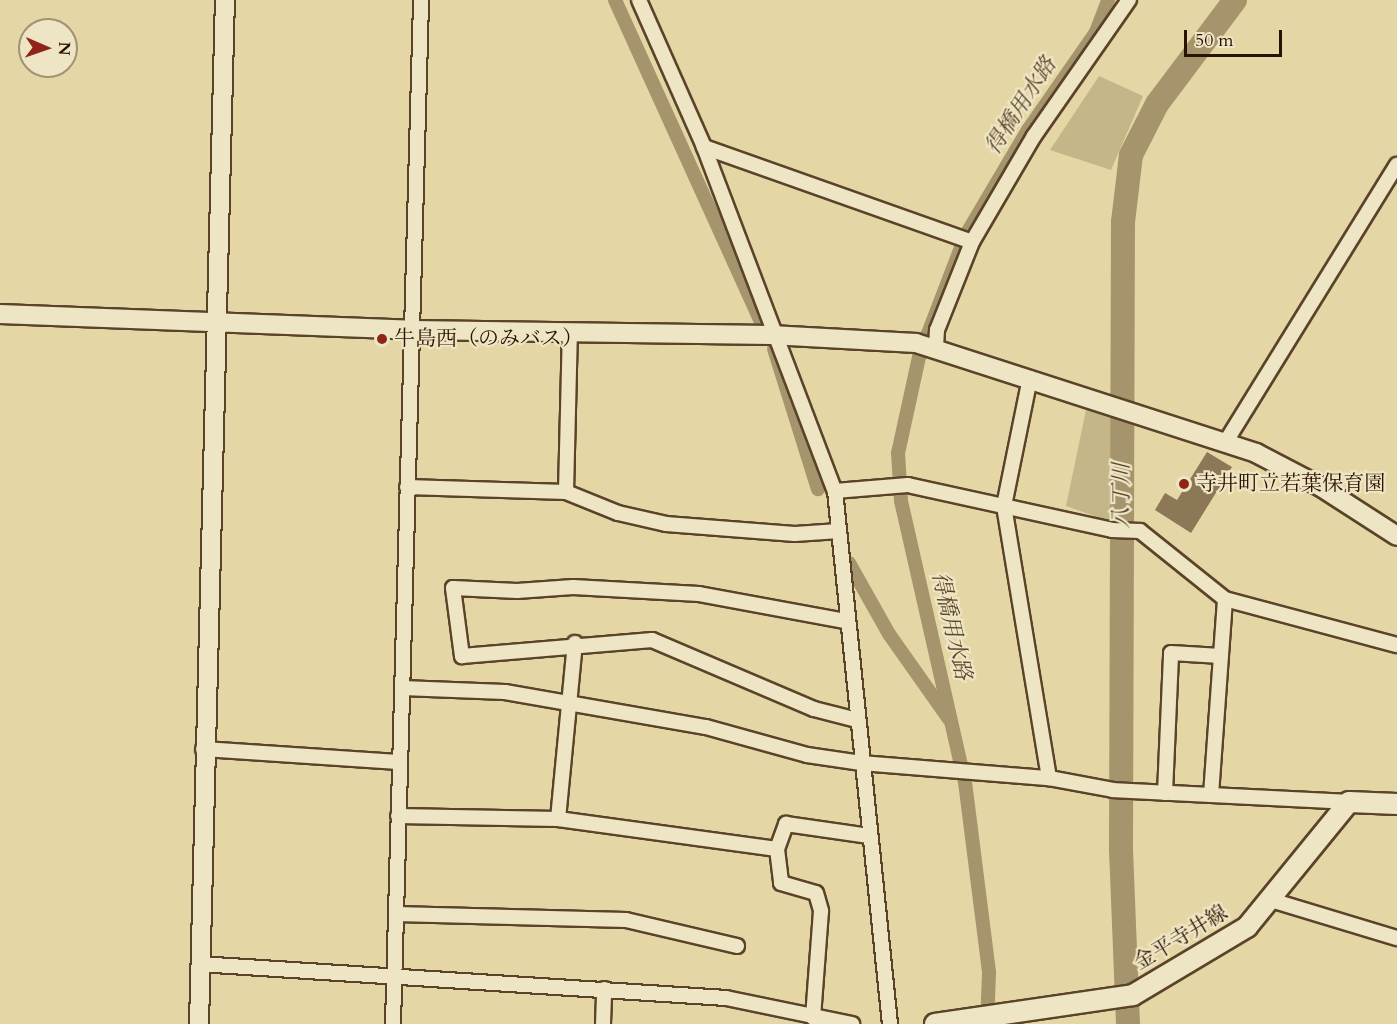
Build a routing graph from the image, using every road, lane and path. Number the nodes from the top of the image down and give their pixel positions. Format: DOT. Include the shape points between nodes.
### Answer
graph roads {
  1 [pos="225,0"];
  2 [pos="421,0"];
  3 [pos="639,0"];
  4 [pos="1129,0"];
  5 [pos="704,147"];
  6 [pos="1397,165"];
  7 [pos="972,242"];
  8 [pos="0,314"];
  9 [pos="215,320"];
  10 [pos="412,330"];
  11 [pos="570,333"];
  12 [pos="769,335"];
  13 [pos="927,346"];
  14 [pos="1030,378"];
  15 [pos="1225,443"];
  16 [pos="407,487"];
  17 [pos="835,491"];
  18 [pos="566,492"];
  19 [pos="1004,506"];
  20 [pos="839,531"];
  21 [pos="1397,536"];
  22 [pos="1225,599"];
  23 [pos="845,621"];
  24 [pos="575,643"];
  25 [pos="1397,645"];
  26 [pos="1221,656"];
  27 [pos="402,688"];
  28 [pos="570,703"];
  29 [pos="857,720"];
  30 [pos="203,749"];
  31 [pos="399,762"];
  32 [pos="861,763"];
  33 [pos="1049,778"];
  34 [pos="1165,792"];
  35 [pos="1211,795"];
  36 [pos="1349,802"];
  37 [pos="1397,804"];
  38 [pos="398,816"];
  39 [pos="558,819"];
  40 [pos="869,836"];
  41 [pos="777,849"];
  42 [pos="1271,900"];
  43 [pos="396,915"];
  44 [pos="1397,938"];
  45 [pos="737,946"];
  46 [pos="199,963"];
  47 [pos="395,975"];
  48 [pos="604,989"];
  49 [pos="813,1018"];
  50 [pos="199,1024"];
  51 [pos="393,1024"];
  52 [pos="603,1024"];
  53 [pos="852,1024"];
  54 [pos="890,1024"];
  55 [pos="935,1024"];
  1 -- 9 [label="street"];
  2 -- 10 [label="street"];
  3 -- 5 [label="street"];
  4 -- 7 [label="street" via="1034,136"];
  5 -- 7 [label="street"];
  5 -- 12 [label="street"];
  6 -- 15 [label="street"];
  7 -- 13 [label="street"];
  8 -- 9 [label="street"];
  9 -- 10 [label="street"];
  9 -- 30 [label="street"];
  10 -- 11 [label="street"];
  10 -- 16 [label="street"];
  11 -- 12 [label="street"];
  11 -- 18 [label="street"];
  12 -- 13 [label="street"];
  12 -- 17 [label="street"];
  13 -- 14 [label="street"];
  14 -- 15 [label="street"];
  14 -- 19 [label="street"];
  15 -- 21 [label="street" via="1322,487"];
  16 -- 18 [label="street"];
  16 -- 27 [label="street"];
  17 -- 19 [label="street" via="908,484"];
  17 -- 20 [label="street"];
  18 -- 20 [label="street" via="618,513 666,524 795,534"];
  19 -- 22 [label="street" via="1112,530 1140,531"];
  19 -- 33 [label="street"];
  20 -- 23 [label="street"];
  22 -- 25 [label="street"];
  22 -- 26 [label="street"];
  23 -- 24 [label="street" via="699,594 573,587 517,591 453,588 462,656"];
  23 -- 29 [label="street"];
  24 -- 28 [label="street"];
  24 -- 29 [label="street" via="652,640 814,709"];
  26 -- 34 [label="street" via="1171,652"];
  26 -- 35 [label="street"];
  27 -- 28 [label="street" via="505,692"];
  27 -- 31 [label="street"];
  28 -- 32 [label="street" via="706,727 807,755"];
  28 -- 39 [label="street"];
  29 -- 32 [label="street"];
  30 -- 31 [label="street"];
  30 -- 46 [label="street"];
  31 -- 38 [label="street"];
  32 -- 33 [label="street"];
  32 -- 40 [label="street"];
  33 -- 34 [label="street" via="1113,790"];
  34 -- 35 [label="street"];
  35 -- 36 [label="street"];
  36 -- 37 [label="main road"];
  36 -- 42 [label="main road, 金平寺井線"];
  38 -- 39 [label="street"];
  38 -- 43 [label="street"];
  39 -- 41 [label="street"];
  40 -- 41 [label="street" via="786,825"];
  40 -- 54 [label="street"];
  41 -- 49 [label="street" via="781,883 816,893 821,911"];
  42 -- 44 [label="street"];
  42 -- 55 [label="main road, 金平寺井線" via="1247,927 1133,995"];
  43 -- 45 [label="street" via="626,920"];
  43 -- 47 [label="street"];
  46 -- 47 [label="street"];
  46 -- 50 [label="street"];
  47 -- 48 [label="street"];
  47 -- 51 [label="street"];
  48 -- 49 [label="street" via="726,998"];
  48 -- 52 [label="street"];
  49 -- 53 [label="street"];
}
